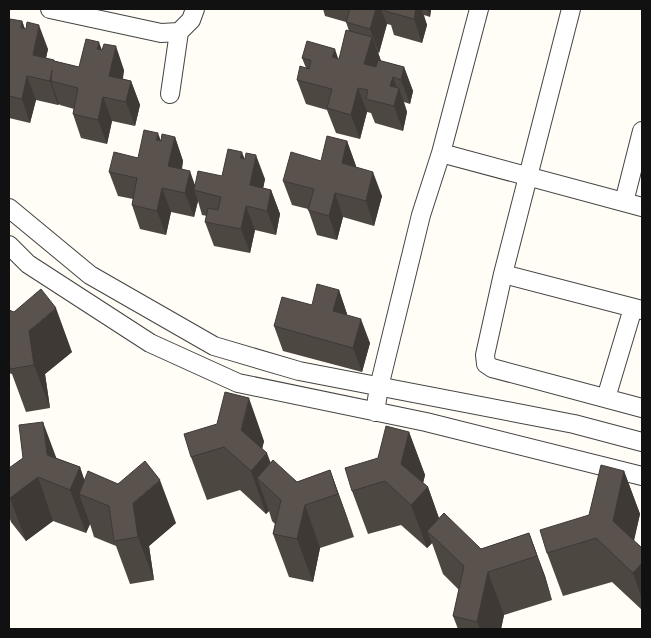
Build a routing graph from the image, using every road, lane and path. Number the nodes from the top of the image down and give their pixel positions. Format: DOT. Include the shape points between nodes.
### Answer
graph roads {
  1 [pos="50,9"];
  2 [pos="195,9"];
  3 [pos="480,9"];
  4 [pos="571,9"];
  5 [pos="179,32"];
  6 [pos="170,94"];
  7 [pos="642,131"];
  8 [pos="442,153"];
  9 [pos="528,177"];
  10 [pos="624,202"];
  11 [pos="642,207"];
  12 [pos="9,208"];
  13 [pos="9,245"];
  14 [pos="503,274"];
  15 [pos="638,309"];
  16 [pos="379,387"];
  17 [pos="606,398"];
  18 [pos="642,408"];
  19 [pos="375,412"];
  20 [pos="642,442"];
  21 [pos="642,476"];
  1 -- 5 [label="street" via="161,33"];
  2 -- 5 [label="street" via="191,20"];
  3 -- 8 [label="street"];
  4 -- 9 [label="street"];
  5 -- 6 [label="street"];
  7 -- 10 [label="street"];
  8 -- 9 [label="street"];
  8 -- 16 [label="street" via="421,215"];
  9 -- 10 [label="street"];
  9 -- 14 [label="street"];
  10 -- 11 [label="street"];
  12 -- 16 [label="street" via="90,275 214,346 299,371"];
  13 -- 19 [label="street" via="28,264 150,342 238,383"];
  14 -- 15 [label="street"];
  14 -- 17 [label="street" via="485,355 486,364"];
  15 -- 17 [label="street"];
  16 -- 19 [label="street"];
  16 -- 20 [label="street" via="574,424"];
  17 -- 18 [label="street"];
  19 -- 21 [label="street"];
}
